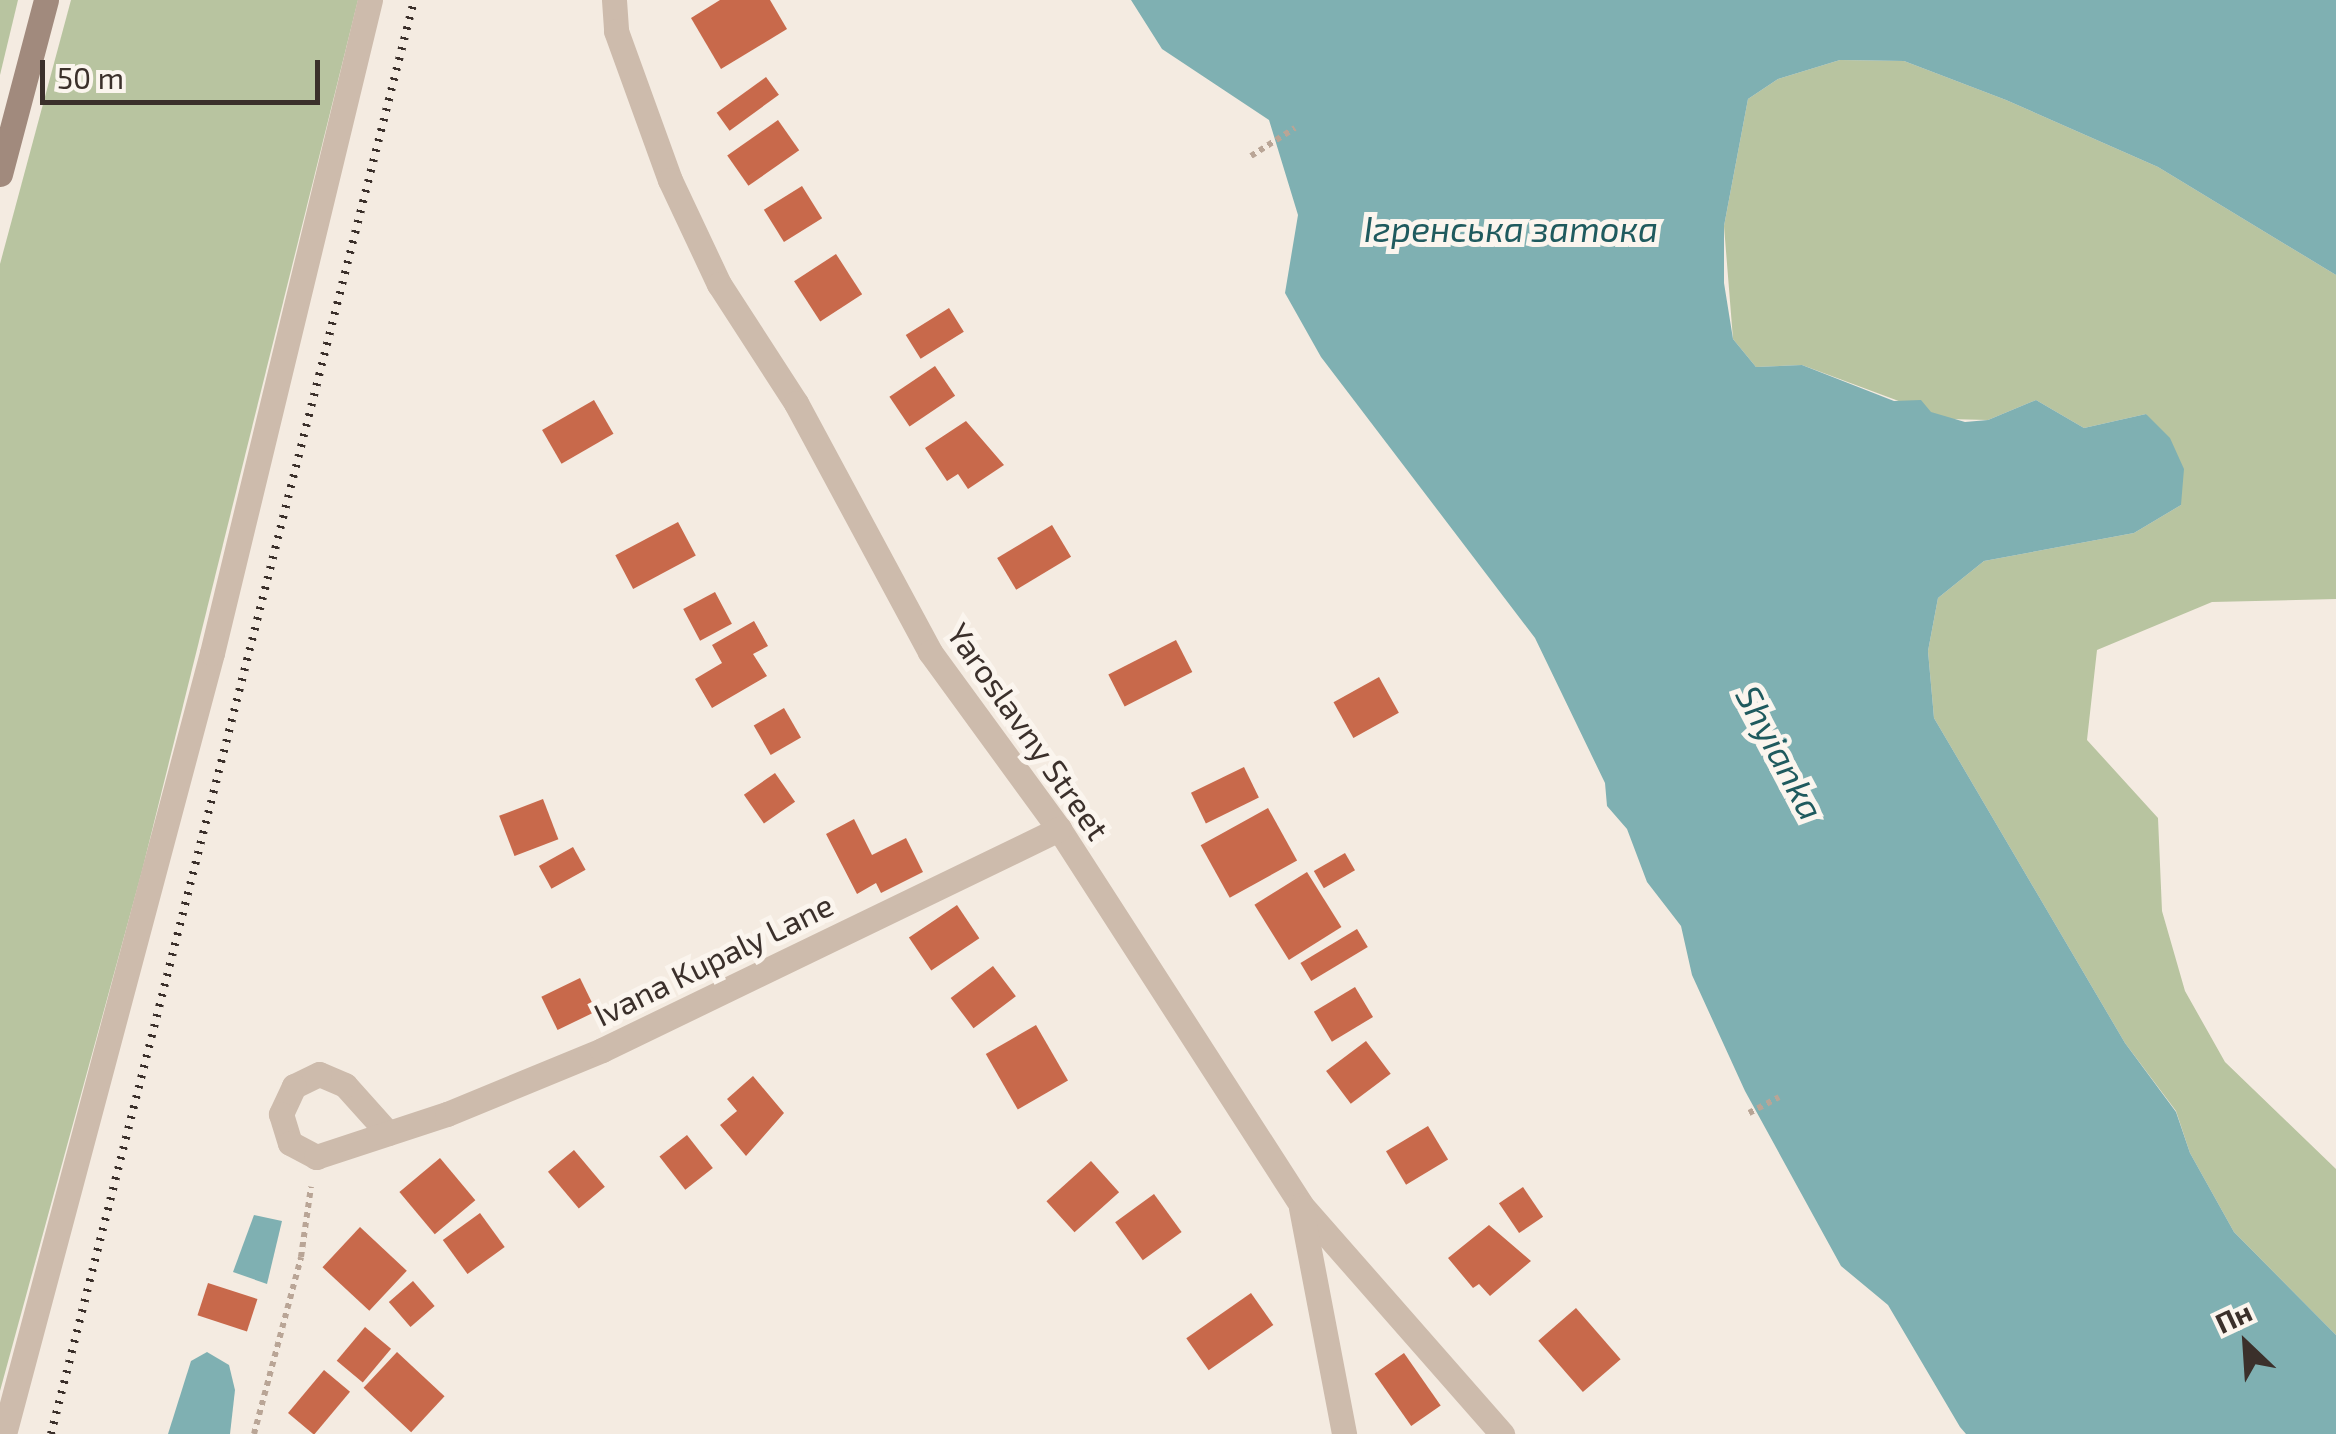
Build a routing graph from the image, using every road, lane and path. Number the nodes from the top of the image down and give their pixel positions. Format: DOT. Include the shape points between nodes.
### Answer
graph roads {
  1 [pos="46,0"];
  2 [pos="370,0"];
  3 [pos="614,0"];
  4 [pos="1295,128"];
  5 [pos="1251,156"];
  6 [pos="0,174"];
  7 [pos="1060,828"];
  8 [pos="1778,1096"];
  9 [pos="1749,1113"];
  10 [pos="388,1132"];
  11 [pos="316,1157"];
  12 [pos="1301,1205"];
  13 [pos="4,1434"];
  14 [pos="254,1434"];
  15 [pos="1344,1434"];
  16 [pos="1502,1434"];
  1 -- 6 [label="main road"];
  2 -- 13 [label="street" via="222,614"];
  3 -- 7 [label="street, Yaroslavny Street" via="616,32 670,180 719,284 805,420 930,652"];
  4 -- 5 [label="path"];
  7 -- 10 [label="street, Ivana Kupaly Lane" via="602,1050"];
  7 -- 12 [label="street, Yaroslavny Street"];
  8 -- 9 [label="path"];
  10 -- 11 [label="street, Ivana Kupaly Lane"];
  10 -- 11 [label="street" via="345,1085 318,1074 294,1086 281,1114 290,1143"];
  11 -- 14 [label="path" via="301,1257"];
  12 -- 15 [label="street"];
  12 -- 16 [label="street, Yaroslavny Street"];
}
